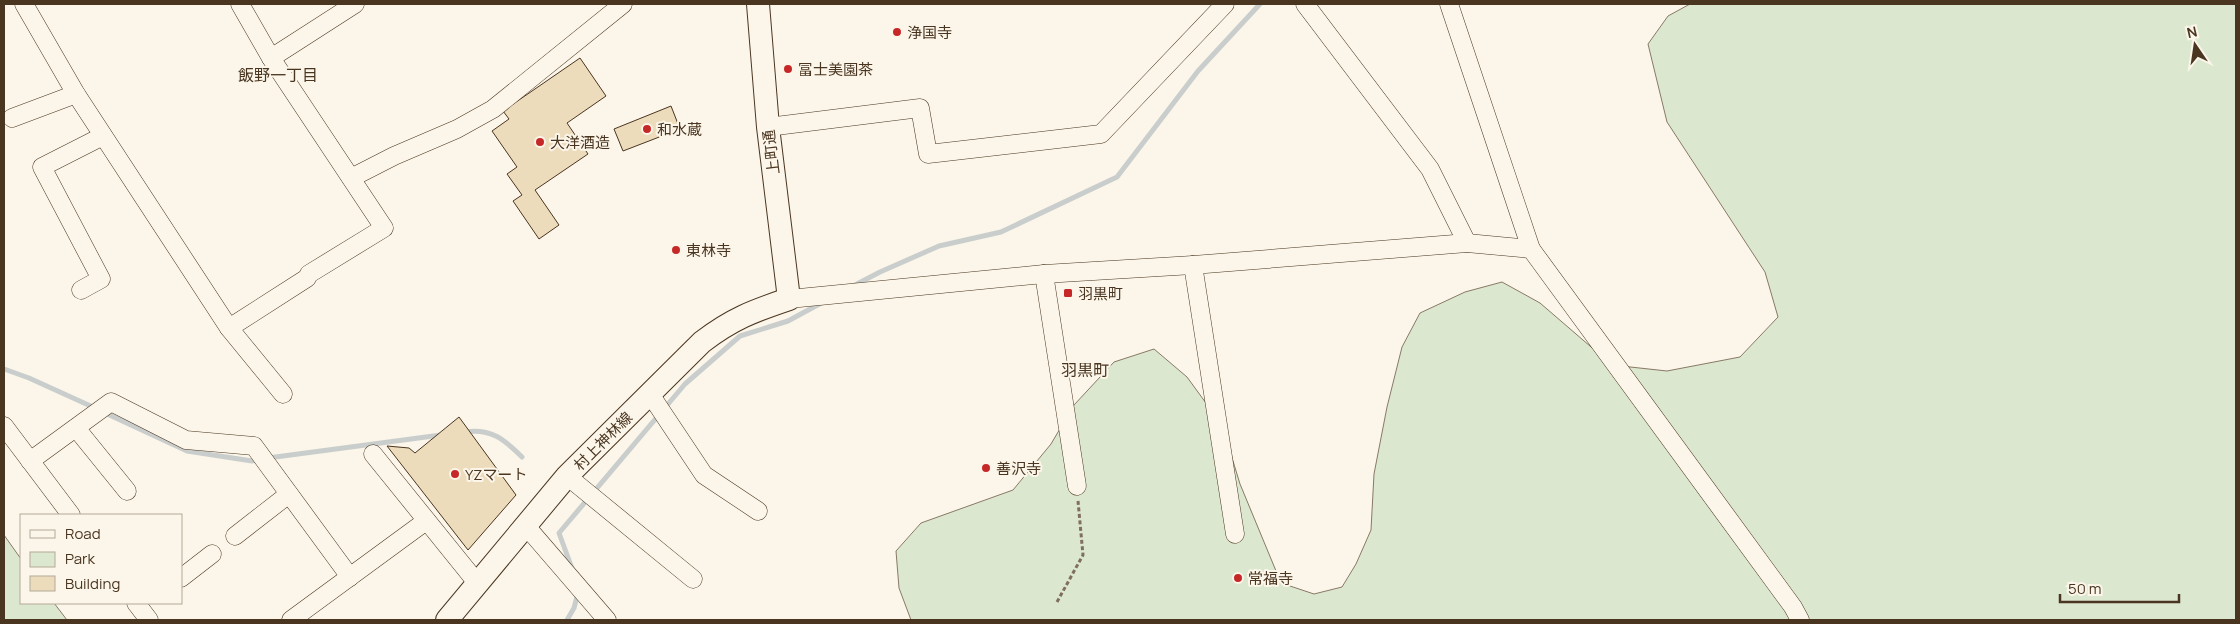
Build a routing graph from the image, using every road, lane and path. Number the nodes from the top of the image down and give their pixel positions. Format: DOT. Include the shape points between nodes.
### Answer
graph roads {
  1 [pos="24,4"];
  2 [pos="240,4"];
  3 [pos="355,4"];
  4 [pos="623,4"];
  5 [pos="758,4"];
  6 [pos="1225,4"];
  7 [pos="1305,4"];
  8 [pos="1449,4"];
  9 [pos="271,58"];
  10 [pos="76,94"];
  11 [pos="12,118"];
  12 [pos="768,127"];
  13 [pos="103,136"];
  14 [pos="351,178"];
  15 [pos="1467,242"];
  16 [pos="1531,249"];
  17 [pos="1193,265"];
  18 [pos="1044,274"];
  19 [pos="81,290"];
  20 [pos="789,299"];
  21 [pos="229,328"];
  22 [pos="283,394"];
  23 [pos="650,394"];
  24 [pos="4,426"];
  25 [pos="76,428"];
  26 [pos="373,454"];
  27 [pos="30,462"];
  28 [pos="567,476"];
  29 [pos="1077,486"];
  30 [pos="127,491"];
  31 [pos="289,494"];
  32 [pos="758,511"];
  33 [pos="70,514"];
  34 [pos="426,521"];
  35 [pos="526,526"];
  36 [pos="1235,534"];
  37 [pos="234,536"];
  38 [pos="212,554"];
  39 [pos="182,577"];
  40 [pos="350,577"];
  41 [pos="693,579"];
  42 [pos="478,584"];
  43 [pos="1057,602"];
  44 [pos="291,620"];
  45 [pos="447,620"];
  46 [pos="608,620"];
  47 [pos="1800,620"];
  1 -- 10 [label="street"];
  2 -- 9 [label="street"];
  3 -- 9 [label="street"];
  4 -- 14 [label="street" via="493,109"];
  5 -- 12 [label="main road, 上町通"];
  6 -- 12 [label="street" via="1100,134 928,154 920,108"];
  7 -- 15 [label="street" via="1430,169"];
  8 -- 16 [label="street"];
  9 -- 14 [label="street"];
  10 -- 11 [label="street"];
  10 -- 13 [label="street"];
  12 -- 20 [label="main road, 上町通"];
  13 -- 19 [label="street" via="42,167 101,279"];
  13 -- 21 [label="street"];
  14 -- 21 [label="street" via="384,228"];
  15 -- 16 [label="street"];
  15 -- 17 [label="street"];
  16 -- 47 [label="street"];
  17 -- 18 [label="street"];
  17 -- 36 [label="street"];
  18 -- 20 [label="street"];
  18 -- 29 [label="street"];
  20 -- 23 [label="main road, 村上神林線" via="726,323"];
  21 -- 22 [label="street"];
  23 -- 28 [label="main road, 村上神林線"];
  23 -- 32 [label="street" via="704,475"];
  24 -- 27 [label="street"];
  25 -- 27 [label="street"];
  25 -- 30 [label="street"];
  25 -- 31 [label="street" via="111,402 186,440 254,446"];
  26 -- 34 [label="street"];
  27 -- 33 [label="street"];
  28 -- 35 [label="main road, 村上神林線"];
  28 -- 41 [label="street"];
  29 -- 43 [label="path" via="1083,555"];
  31 -- 37 [label="street"];
  31 -- 40 [label="street"];
  34 -- 40 [label="street"];
  34 -- 42 [label="street"];
  35 -- 42 [label="main road, 村上神林線"];
  35 -- 46 [label="street"];
  38 -- 39 [label="street"];
  40 -- 44 [label="street"];
  42 -- 45 [label="main road, 村上神林線"];
}
